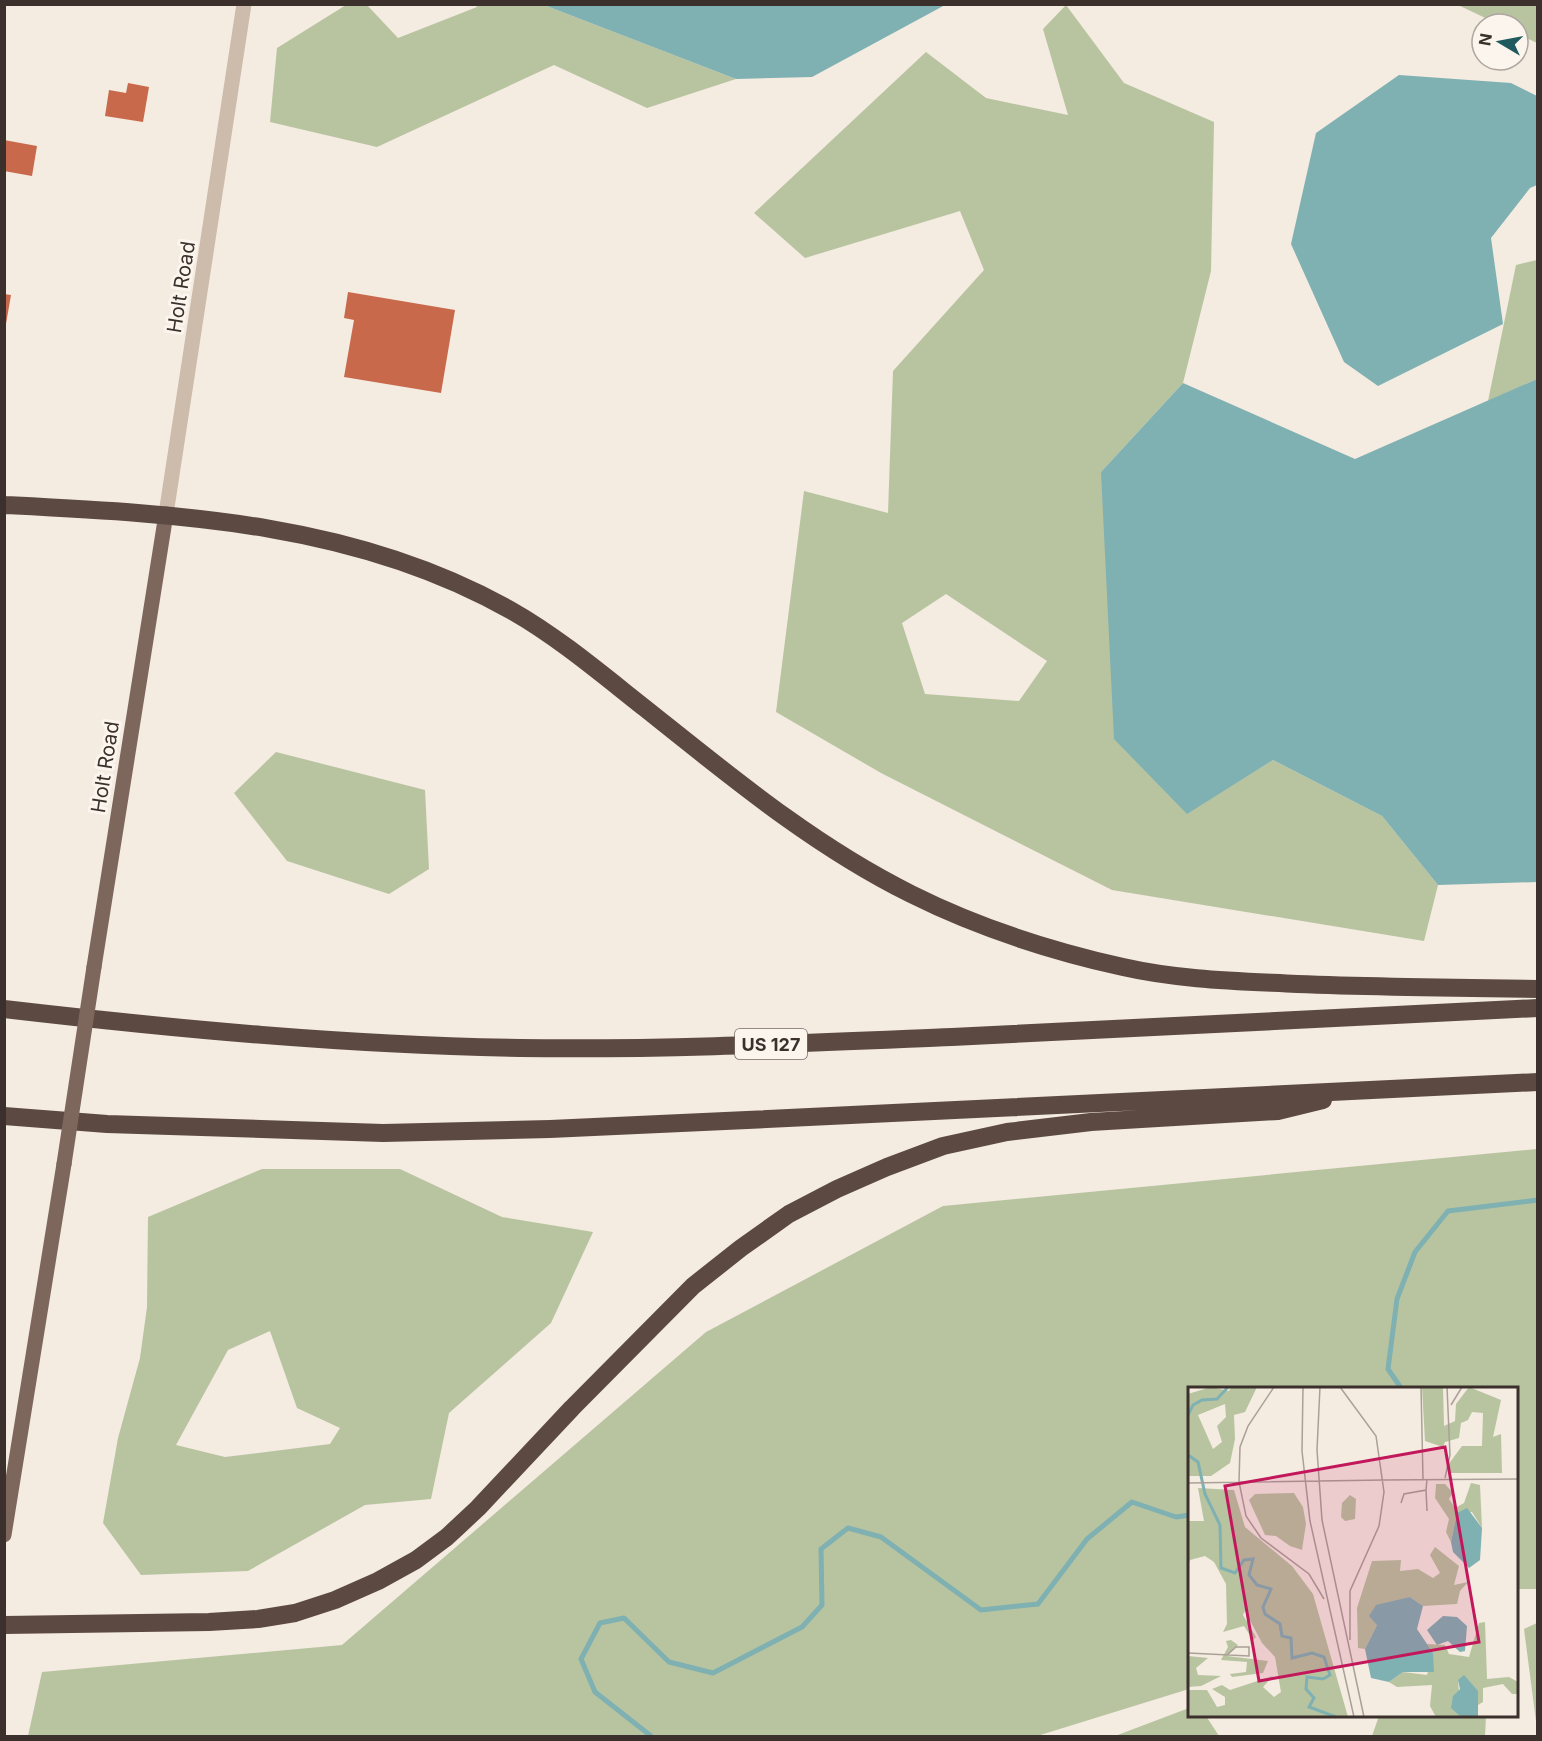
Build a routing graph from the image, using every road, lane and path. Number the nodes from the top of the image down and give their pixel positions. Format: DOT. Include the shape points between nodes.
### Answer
graph roads {
  1 [pos="244,4"];
  2 [pos="4,505"];
  3 [pos="166,514"];
  4 [pos="1538,989"];
  5 [pos="1538,1008"];
  6 [pos="4,1009"];
  7 [pos="1538,1082"];
  8 [pos="1368,1090"];
  9 [pos="4,1116"];
  10 [pos="4,1535"];
  11 [pos="4,1625"];
  1 -- 3 [label="street, Holt Road"];
  2 -- 3 [label="highway"];
  3 -- 4 [label="highway" via="258,526 356,547 461,584 515,612 587,663 727,774 860,866 912,895 1048,947 1125,968 1196,978"];
  3 -- 10 [label="main road, Holt Road, bridge"];
  5 -- 6 [label="highway, US 127" via="655,1048 393,1044 233,1034"];
  7 -- 8 [label="highway"];
  8 -- 9 [label="highway" via="550,1129 394,1132 143,1125"];
  8 -- 11 [label="highway" via="1278,1111 1091,1122 1007,1132 943,1146 887,1167 789,1214 693,1286 478,1509 416,1560 378,1581 305,1610 258,1619"];
}
